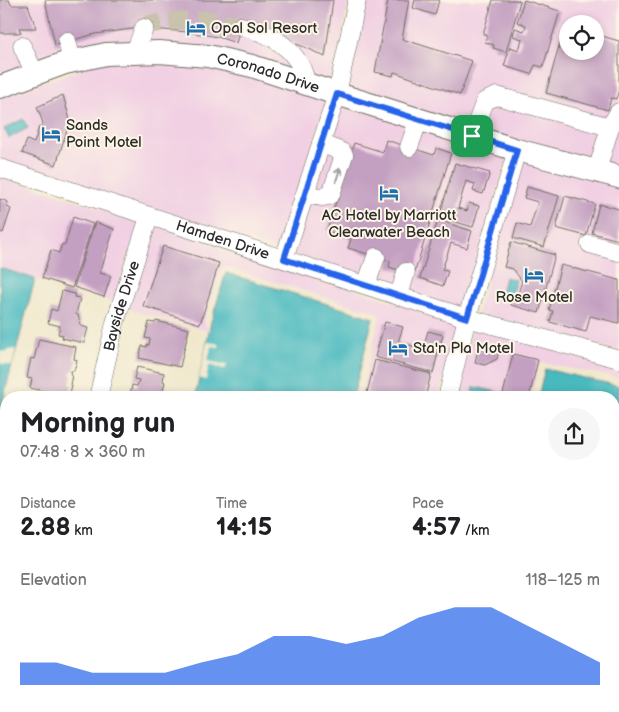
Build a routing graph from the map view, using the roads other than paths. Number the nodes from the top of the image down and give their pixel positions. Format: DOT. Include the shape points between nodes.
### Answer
graph roads {
  1 [pos="357,0"];
  2 [pos="241,26"];
  3 [pos="144,28"];
  4 [pos="22,46"];
  5 [pos="135,52"];
  6 [pos="35,74"];
  7 [pos="307,84"];
  8 [pos="0,88"];
  9 [pos="337,94"];
  10 [pos="419,119"];
  11 [pos="614,120"];
  12 [pos="472,136"];
  13 [pos="322,143"];
  14 [pos="409,147"];
  15 [pos="517,150"];
  16 [pos="0,168"];
  17 [pos="597,171"];
  18 [pos="619,177"];
  19 [pos="305,194"];
  20 [pos="149,217"];
  21 [pos="590,244"];
  22 [pos="619,252"];
  23 [pos="376,257"];
  24 [pos="284,259"];
  25 [pos="406,272"];
  26 [pos="366,286"];
  27 [pos="399,296"];
  28 [pos="467,318"];
  29 [pos="619,359"];
  30 [pos="100,391"];
  31 [pos="449,391"];
  1 -- 9 [label="street"];
  2 -- 7 [label="street" via="270,35 280,42 294,55"];
  3 -- 5 [label="street"];
  4 -- 6 [label="street"];
  5 -- 6 [label="main road, Coronado Drive" via="69,51"];
  5 -- 7 [label="main road, Coronado Drive" via="208,56"];
  6 -- 8 [label="main road, Coronado Drive"];
  7 -- 9 [label="main road, Coronado Drive"];
  9 -- 10 [label="main road, Coronado Drive"];
  9 -- 13 [label="street"];
  10 -- 12 [label="main road, Coronado Drive"];
  10 -- 14 [label="street"];
  11 -- 12 [label="street" via="497,96 485,101"];
  11 -- 17 [label="street"];
  12 -- 15 [label="main road, Coronado Drive"];
  13 -- 19 [label="street"];
  19 -- 13 [label="street, one-way" via="331,194 344,155"];
  15 -- 17 [label="main road, Coronado Drive"];
  15 -- 28 [label="street"];
  16 -- 20 [label="street, Hamden Drive"];
  17 -- 18 [label="main road, Coronado Drive"];
  19 -- 24 [label="street"];
  20 -- 24 [label="street, Hamden Drive"];
  20 -- 30 [label="street, Bayside Drive" via="115,323"];
  21 -- 22 [label="street"];
  23 -- 26 [label="street"];
  24 -- 26 [label="street, Hamden Drive"];
  25 -- 27 [label="street"];
  26 -- 27 [label="street, Hamden Drive"];
  27 -- 28 [label="street, Hamden Drive"];
  28 -- 29 [label="street, Hamden Drive"];
  28 -- 31 [label="street"];
}
